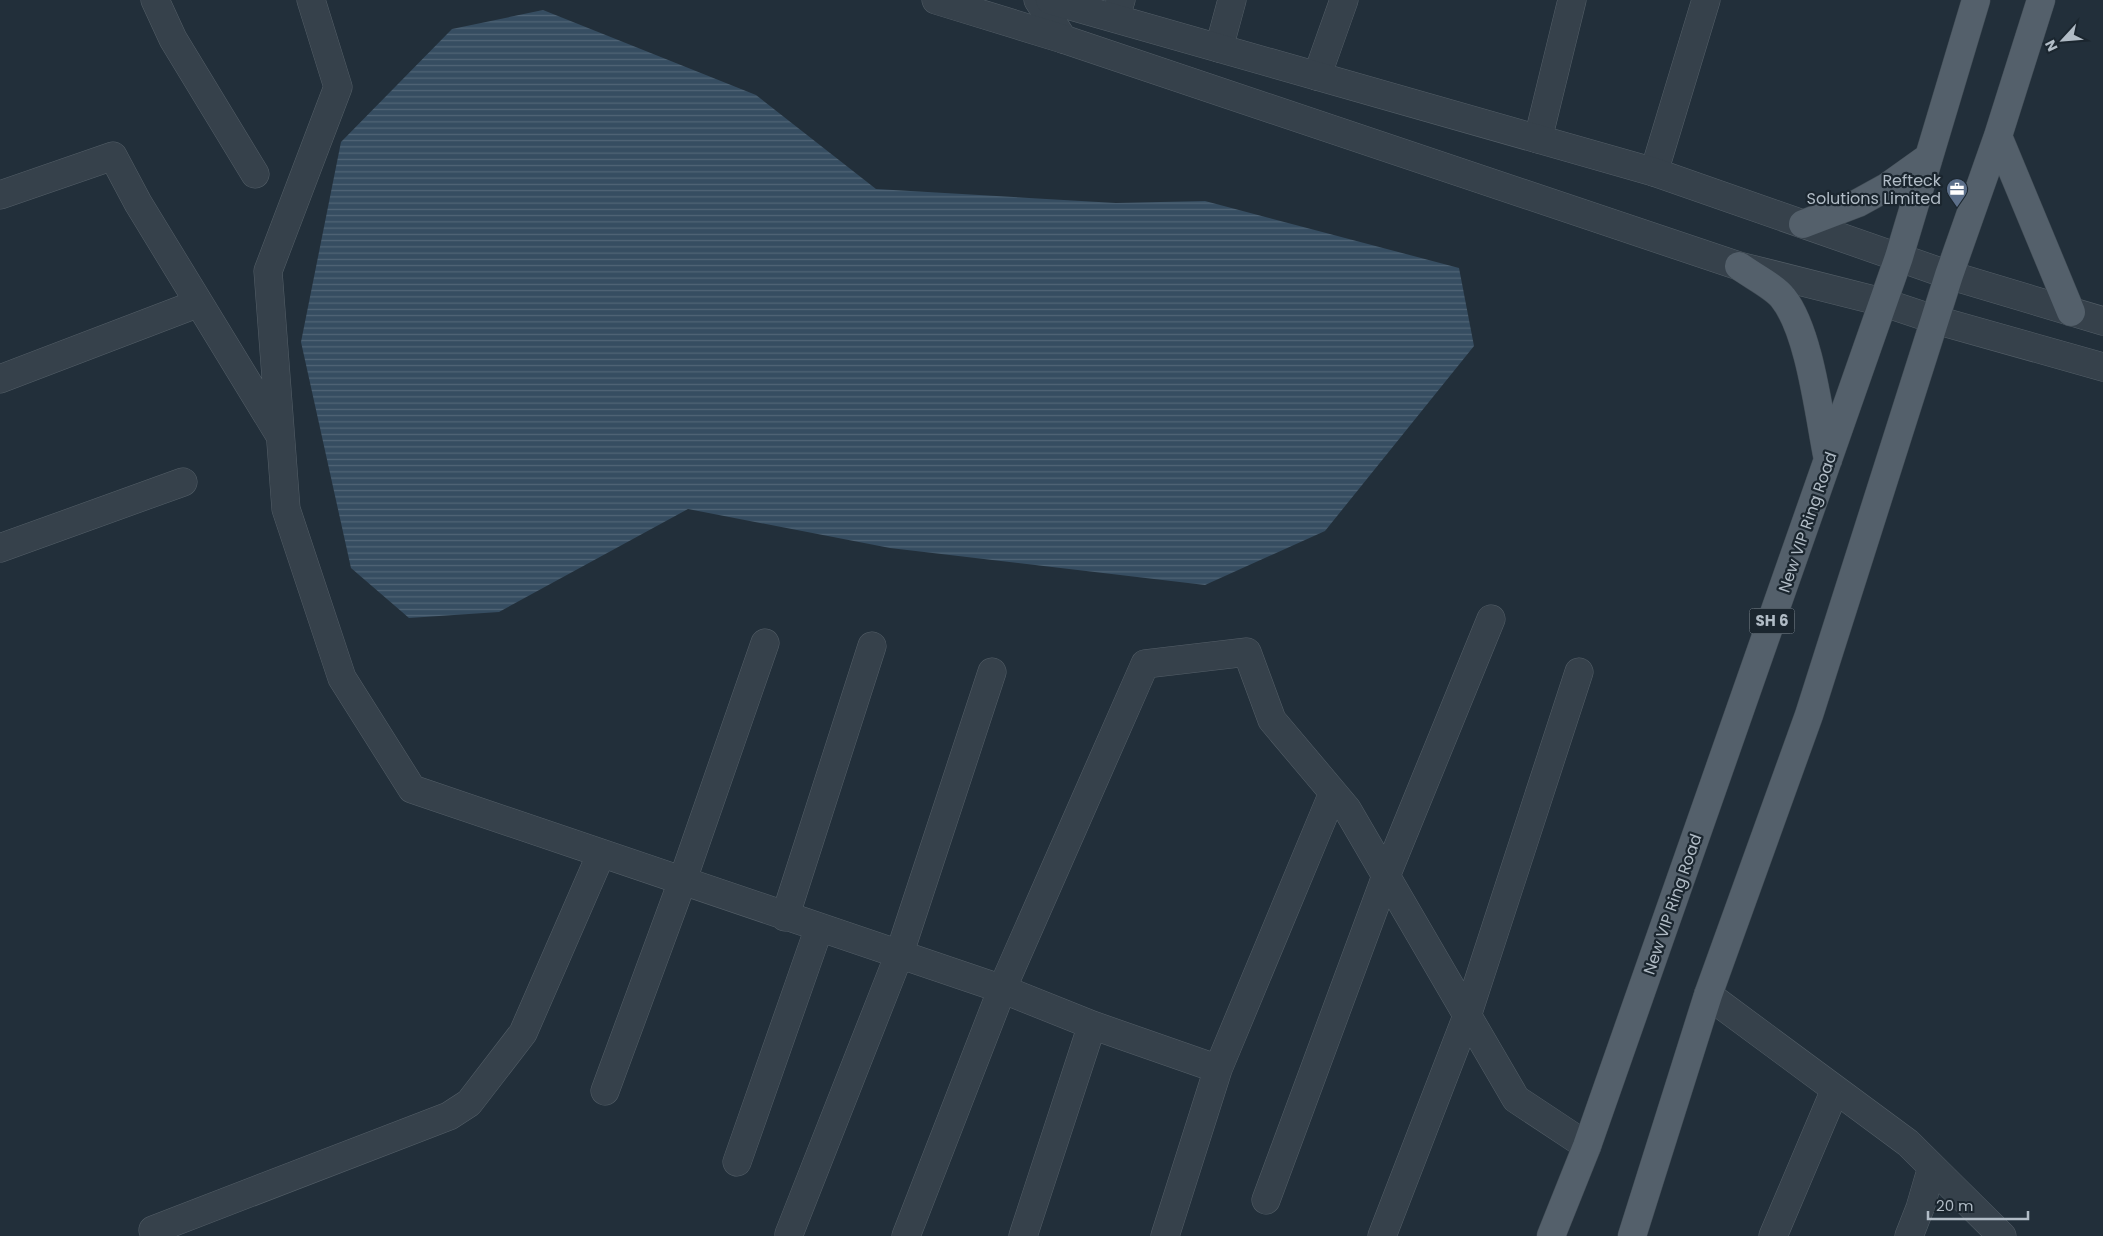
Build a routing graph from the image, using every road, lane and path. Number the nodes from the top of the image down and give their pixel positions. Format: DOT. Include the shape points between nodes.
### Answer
graph roads {
  1 [pos="155,0"];
  2 [pos="311,0"];
  3 [pos="936,0"];
  4 [pos="1038,0"];
  5 [pos="1050,0"];
  6 [pos="1232,0"];
  7 [pos="1344,0"];
  8 [pos="1572,0"];
  9 [pos="1706,0"];
  10 [pos="1976,0"];
  11 [pos="2042,0"];
  12 [pos="1118,9"];
  13 [pos="1063,39"];
  14 [pos="1219,48"];
  15 [pos="1317,76"];
  16 [pos="1998,136"];
  17 [pos="1538,139"];
  18 [pos="1929,157"];
  19 [pos="1654,172"];
  20 [pos="255,174"];
  21 [pos="0,195"];
  22 [pos="1803,224"];
  23 [pos="1899,257"];
  24 [pos="1739,266"];
  25 [pos="1949,274"];
  26 [pos="1882,302"];
  27 [pos="199,303"];
  28 [pos="2071,312"];
  29 [pos="1936,320"];
  30 [pos="2103,321"];
  31 [pos="2103,367"];
  32 [pos="0,379"];
  33 [pos="281,437"];
  34 [pos="1828,462"];
  35 [pos="182,482"];
  36 [pos="0,548"];
  37 [pos="1491,619"];
  38 [pos="765,644"];
  39 [pos="872,646"];
  40 [pos="992,672"];
  41 [pos="1579,672"];
  42 [pos="1332,792"];
  43 [pos="601,854"];
  44 [pos="1386,876"];
  45 [pos="682,882"];
  46 [pos="785,917"];
  47 [pos="819,928"];
  48 [pos="899,955"];
  49 [pos="1002,989"];
  50 [pos="1708,995"];
  51 [pos="1467,1016"];
  52 [pos="1092,1025"];
  53 [pos="1218,1069"];
  54 [pos="1835,1090"];
  55 [pos="605,1091"];
  56 [pos="1587,1146"];
  57 [pos="737,1162"];
  58 [pos="1932,1167"];
  59 [pos="1266,1200"];
  60 [pos="153,1230"];
  61 [pos="788,1234"];
  62 [pos="906,1236"];
  63 [pos="1023,1236"];
  64 [pos="1165,1236"];
  65 [pos="1382,1236"];
  66 [pos="1551,1236"];
  67 [pos="1632,1236"];
  68 [pos="1773,1236"];
  69 [pos="1909,1236"];
  70 [pos="2002,1236"];
  1 -- 20 [label="street" via="172,39"];
  2 -- 33 [label="street" via="338,88 268,271"];
  3 -- 13 [label="street"];
  4 -- 13 [label="street"];
  5 -- 12 [label="street"];
  6 -- 14 [label="street"];
  7 -- 15 [label="street"];
  8 -- 17 [label="street"];
  9 -- 19 [label="street"];
  10 -- 18 [label="main road, New VIP Ring Road / SH 6"];
  11 -- 16 [label="main road"];
  12 -- 14 [label="street"];
  13 -- 24 [label="street"];
  14 -- 15 [label="street"];
  15 -- 17 [label="street"];
  16 -- 25 [label="main road"];
  16 -- 28 [label="main road"];
  17 -- 19 [label="street"];
  18 -- 22 [label="main road" via="1858,203"];
  18 -- 23 [label="main road, New VIP Ring Road / SH 6"];
  19 -- 22 [label="street"];
  21 -- 27 [label="street" via="113,156"];
  22 -- 23 [label="street"];
  23 -- 25 [label="street"];
  23 -- 26 [label="main road, New VIP Ring Road / SH 6"];
  24 -- 26 [label="street"];
  24 -- 34 [label="main road" via="1782,296 1794,316 1805,348"];
  25 -- 28 [label="street"];
  25 -- 29 [label="main road"];
  26 -- 29 [label="street"];
  26 -- 34 [label="main road, New VIP Ring Road / SH 6"];
  27 -- 32 [label="street"];
  27 -- 33 [label="street"];
  28 -- 30 [label="street"];
  29 -- 31 [label="street"];
  29 -- 50 [label="main road" via="1809,715"];
  33 -- 43 [label="street" via="286,509 342,678 412,789"];
  34 -- 56 [label="main road, New VIP Ring Road / SH 6"];
  35 -- 36 [label="street"];
  37 -- 44 [label="street"];
  38 -- 45 [label="street"];
  39 -- 46 [label="street"];
  40 -- 48 [label="street"];
  41 -- 51 [label="street"];
  42 -- 44 [label="street" via="1347,809"];
  42 -- 49 [label="street" via="1272,720 1247,652 1145,664"];
  42 -- 53 [label="street"];
  43 -- 45 [label="street"];
  43 -- 60 [label="street" via="523,1034 469,1103 449,1116"];
  44 -- 51 [label="street"];
  44 -- 59 [label="street"];
  45 -- 46 [label="street"];
  45 -- 55 [label="street"];
  46 -- 47 [label="street"];
  47 -- 48 [label="street"];
  47 -- 57 [label="street"];
  48 -- 49 [label="street"];
  48 -- 61 [label="street"];
  49 -- 52 [label="street"];
  49 -- 62 [label="street"];
  50 -- 54 [label="street"];
  50 -- 67 [label="main road"];
  51 -- 56 [label="street" via="1516,1099"];
  51 -- 65 [label="street"];
  52 -- 53 [label="street"];
  52 -- 63 [label="street"];
  53 -- 64 [label="street"];
  54 -- 58 [label="street" via="1908,1143"];
  54 -- 68 [label="street"];
  56 -- 66 [label="main road, New VIP Ring Road / SH 6"];
  58 -- 69 [label="street"];
  58 -- 70 [label="street"];
}
